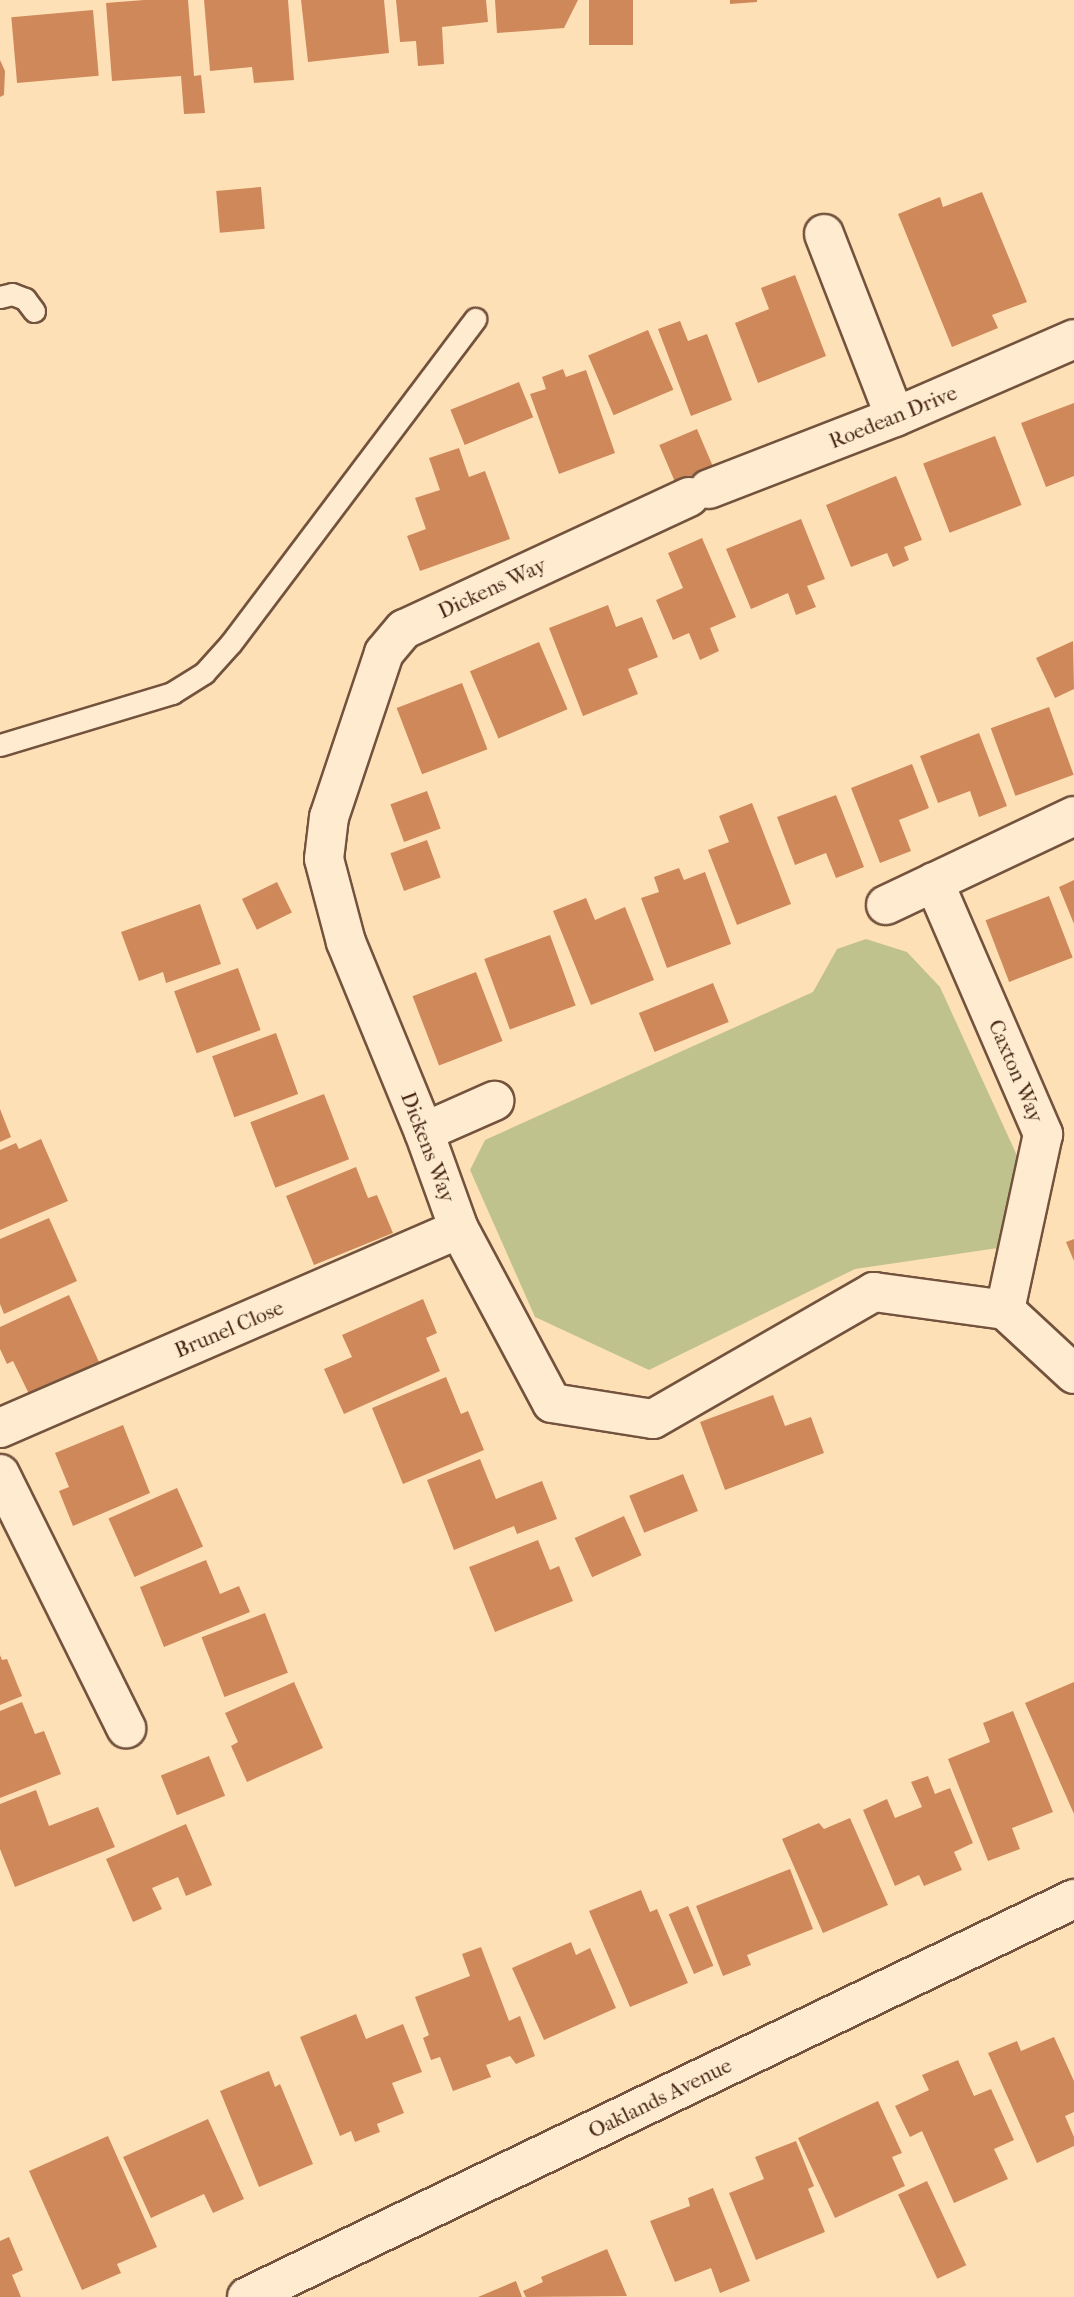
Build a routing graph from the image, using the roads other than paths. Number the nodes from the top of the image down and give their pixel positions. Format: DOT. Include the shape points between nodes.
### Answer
graph roads {
  1 [pos="824,234"];
  2 [pos="0,297"];
  3 [pos="34,311"];
  4 [pos="475,319"];
  5 [pos="1074,339"];
  6 [pos="895,417"];
  7 [pos="699,493"];
  8 [pos="0,745"];
  9 [pos="1074,816"];
  10 [pos="934,882"];
  11 [pos="887,905"];
  12 [pos="494,1101"];
  13 [pos="424,1132"];
  14 [pos="459,1229"];
  15 [pos="1004,1310"];
  16 [pos="1074,1374"];
  17 [pos="0,1428"];
  18 [pos="0,1474"];
  19 [pos="126,1728"];
  20 [pos="1074,1899"];
  21 [pos="247,2297"];
  1 -- 6 [label="street"];
  2 -- 3 [label="lane" via="12,294 25,299"];
  4 -- 8 [label="lane" via="204,673 172,693"];
  5 -- 6 [label="street, Roedean Drive"];
  6 -- 7 [label="street, Roedean Drive"];
  7 -- 13 [label="street, Dickens Way" via="404,629 384,653 329,817 324,859 346,942"];
  9 -- 10 [label="street"];
  10 -- 11 [label="street"];
  10 -- 15 [label="street, Caxton Way" via="1043,1134"];
  12 -- 13 [label="street"];
  13 -- 14 [label="street, Dickens Way"];
  14 -- 15 [label="street, Dickens Way" via="552,1403 653,1419 874,1292"];
  14 -- 17 [label="street, Brunel Close"];
  15 -- 16 [label="street"];
  18 -- 19 [label="street"];
  20 -- 21 [label="street, Oaklands Avenue"];
}
